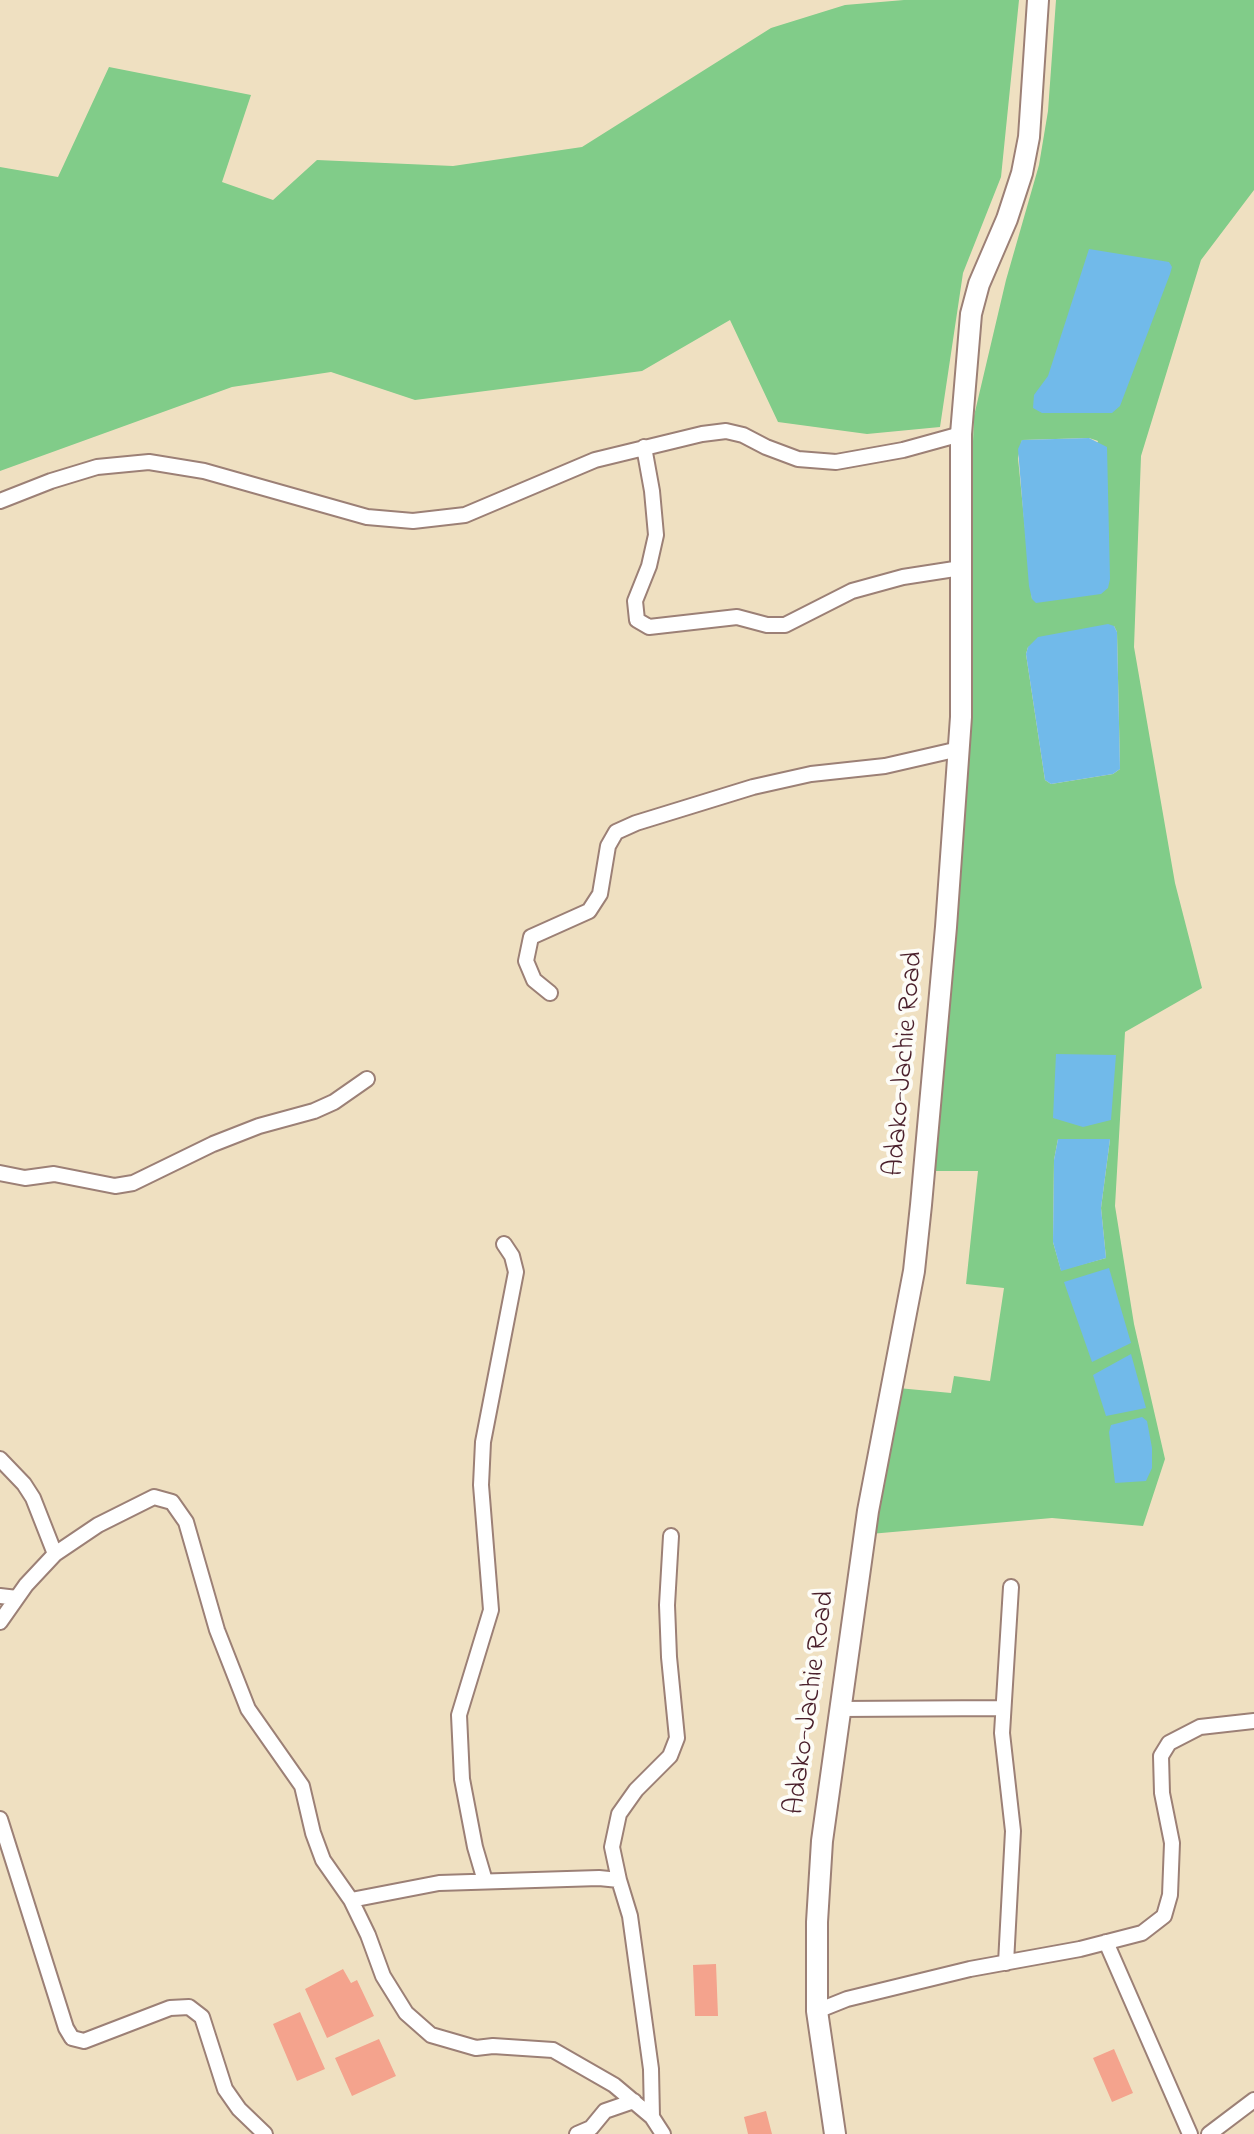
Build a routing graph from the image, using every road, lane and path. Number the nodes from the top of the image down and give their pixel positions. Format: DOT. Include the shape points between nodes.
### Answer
graph roads {
  1 [pos="1038,0"];
  2 [pos="961,434"];
  3 [pos="644,447"];
  4 [pos="0,501"];
  5 [pos="961,568"];
  6 [pos="959,749"];
  7 [pos="550,993"];
  8 [pos="367,1079"];
  9 [pos="0,1173"];
  10 [pos="504,1244"];
  11 [pos="0,1459"];
  12 [pos="671,1536"];
  13 [pos="55,1554"];
  14 [pos="1011,1587"];
  15 [pos="0,1596"];
  16 [pos="17,1598"];
  17 [pos="0,1622"];
  18 [pos="1003,1708"];
  19 [pos="839,1709"];
  20 [pos="1254,1721"];
  21 [pos="0,1819"];
  22 [pos="619,1880"];
  23 [pos="485,1881"];
  24 [pos="351,1900"];
  25 [pos="1106,1942"];
  26 [pos="1006,1963"];
  27 [pos="817,2011"];
  28 [pos="1254,2100"];
  29 [pos="634,2101"];
  30 [pos="652,2117"];
  31 [pos="265,2134"];
  32 [pos="577,2134"];
  33 [pos="663,2134"];
  34 [pos="835,2134"];
  35 [pos="1190,2134"];
  36 [pos="1209,2134"];
  1 -- 2 [label="street, Adako-Jachie Road" via="1029,137 1007,219 971,314"];
  2 -- 3 [label="street" via="836,462 798,459 726,431"];
  2 -- 5 [label="street, Adako-Jachie Road"];
  3 -- 4 [label="street" via="595,460 465,515 413,521 367,517 204,471 149,462 97,467"];
  3 -- 5 [label="street" via="656,535 635,601 637,620 649,627 737,617 785,625 852,591"];
  5 -- 6 [label="street, Adako-Jachie Road"];
  6 -- 7 [label="street" via="753,787 616,832 608,846 600,894 589,911 531,937 526,961 534,980"];
  6 -- 19 [label="street, Adako-Jachie Road" via="914,1271 868,1511"];
  8 -- 9 [label="street" via="314,1111 213,1144 133,1183 115,1186 54,1174 25,1178"];
  10 -- 23 [label="street" via="516,1272 483,1442 481,1485 491,1610 459,1715 462,1779"];
  11 -- 13 [label="street" via="33,1498"];
  12 -- 22 [label="street" via="667,1605 677,1738 670,1756 619,1814 612,1847"];
  13 -- 16 [label="street"];
  13 -- 24 [label="street" via="154,1497 172,1502 186,1522 217,1630 248,1709 302,1786 323,1860"];
  14 -- 18 [label="street"];
  15 -- 16 [label="street"];
  16 -- 17 [label="street"];
  18 -- 19 [label="street"];
  18 -- 26 [label="street" via="1013,1831"];
  19 -- 27 [label="street, Adako-Jachie Road" via="822,1841"];
  20 -- 25 [label="street" via="1200,1727 1169,1743 1161,1756 1160,1775 1172,1843 1164,1916 1142,1933"];
  21 -- 31 [label="street" via="72,2038 84,2041 170,2008 189,2007 202,2017 225,2089"];
  22 -- 23 [label="street"];
  22 -- 30 [label="street" via="630,1916 651,2069"];
  23 -- 24 [label="street" via="439,1883"];
  24 -- 29 [label="street" via="394,1997 431,2035 476,2048 553,2050"];
  25 -- 26 [label="street"];
  25 -- 35 [label="street"];
  26 -- 27 [label="street" via="847,1999"];
  27 -- 34 [label="street, Adako-Jachie Road"];
  28 -- 36 [label="street"];
  29 -- 30 [label="street"];
  29 -- 32 [label="street" via="605,2111 591,2128"];
  30 -- 33 [label="street"];
}
